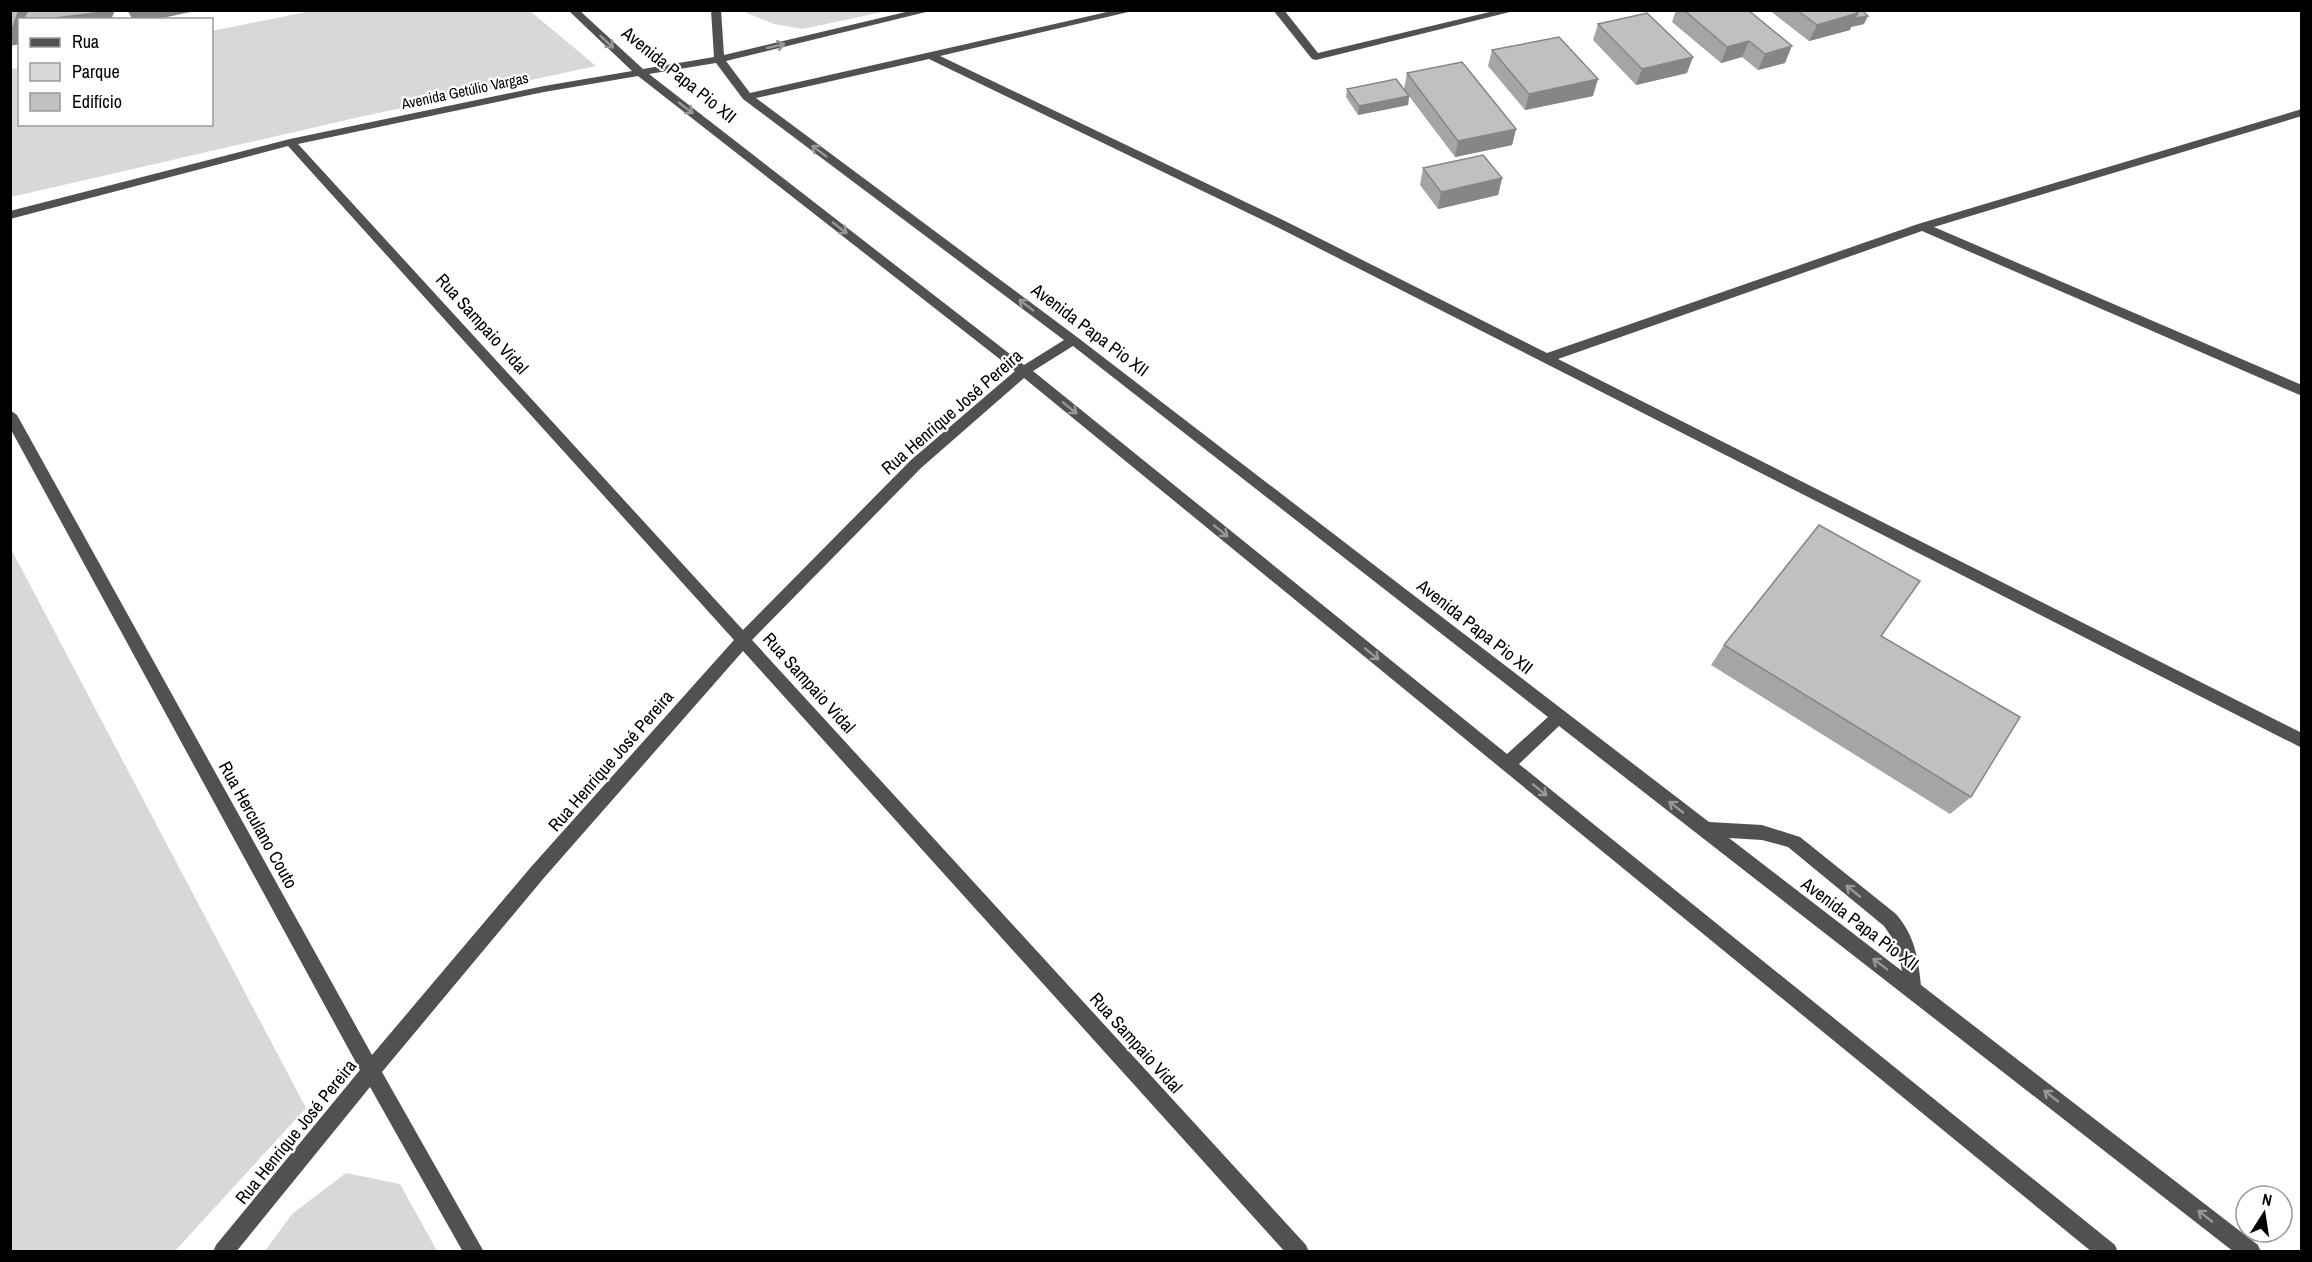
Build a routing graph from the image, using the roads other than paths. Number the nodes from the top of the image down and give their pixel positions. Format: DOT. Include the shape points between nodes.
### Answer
graph roads {
  1 [pos="716,10"];
  2 [pos="929,10"];
  3 [pos="1132,10"];
  4 [pos="1278,10"];
  5 [pos="1513,10"];
  6 [pos="574,11"];
  7 [pos="931,56"];
  8 [pos="719,59"];
  9 [pos="640,72"];
  10 [pos="747,97"];
  11 [pos="2301,112"];
  12 [pos="290,142"];
  13 [pos="10,215"];
  14 [pos="1922,227"];
  15 [pos="1073,340"];
  16 [pos="1546,358"];
  17 [pos="1024,371"];
  18 [pos="2301,392"];
  19 [pos="10,415"];
  20 [pos="743,640"];
  21 [pos="1559,716"];
  22 [pos="2301,741"];
  23 [pos="1508,764"];
  24 [pos="1706,830"];
  25 [pos="1912,988"];
  26 [pos="370,1071"];
  27 [pos="223,1251"];
  28 [pos="474,1251"];
  29 [pos="1299,1251"];
  30 [pos="2108,1251"];
  31 [pos="2251,1251"];
  1 -- 8 [label="street, Avenida Papa Pio XII"];
  8 -- 2 [label="street, Avenida Getúlio Vargas, one-way"];
  3 -- 7 [label="street"];
  4 -- 5 [label="street" via="1316,57"];
  6 -- 9 [label="street, Avenida Papa Pio XII, one-way"];
  7 -- 10 [label="street"];
  7 -- 16 [label="street" via="1283,225"];
  8 -- 9 [label="street, Avenida Getúlio Vargas"];
  8 -- 10 [label="street, Avenida Papa Pio XII"];
  9 -- 12 [label="street, Avenida Getúlio Vargas"];
  9 -- 17 [label="street, Avenida Papa Pio XII, one-way"];
  15 -- 10 [label="street, Avenida Papa Pio XII, one-way"];
  11 -- 14 [label="street"];
  12 -- 13 [label="street, Avenida Getúlio Vargas"];
  12 -- 20 [label="street, Rua Sampaio Vidal"];
  14 -- 16 [label="street"];
  14 -- 18 [label="street"];
  15 -- 17 [label="street, Rua Henrique José Pereira"];
  15 -- 21 [label="street, Avenida Papa Pio XII"];
  16 -- 22 [label="street"];
  17 -- 20 [label="street, Rua Henrique José Pereira" via="916,464"];
  17 -- 23 [label="street, Avenida Papa Pio XII, one-way"];
  19 -- 26 [label="street, Rua Herculano Couto"];
  20 -- 26 [label="street, Rua Henrique José Pereira" via="537,873"];
  20 -- 29 [label="street, Rua Sampaio Vidal"];
  21 -- 23 [label="street"];
  24 -- 21 [label="street, Avenida Papa Pio XII, one-way"];
  23 -- 30 [label="street, Avenida Papa Pio XII, one-way"];
  25 -- 24 [label="street, Avenida Papa Pio XII, one-way"];
  25 -- 24 [label="street, one-way" via="1903,934 1794,842 1761,831"];
  31 -- 25 [label="street, Avenida Papa Pio XII, one-way"];
  26 -- 27 [label="street, Rua Henrique José Pereira"];
  26 -- 28 [label="street, Rua Herculano Couto"];
}
